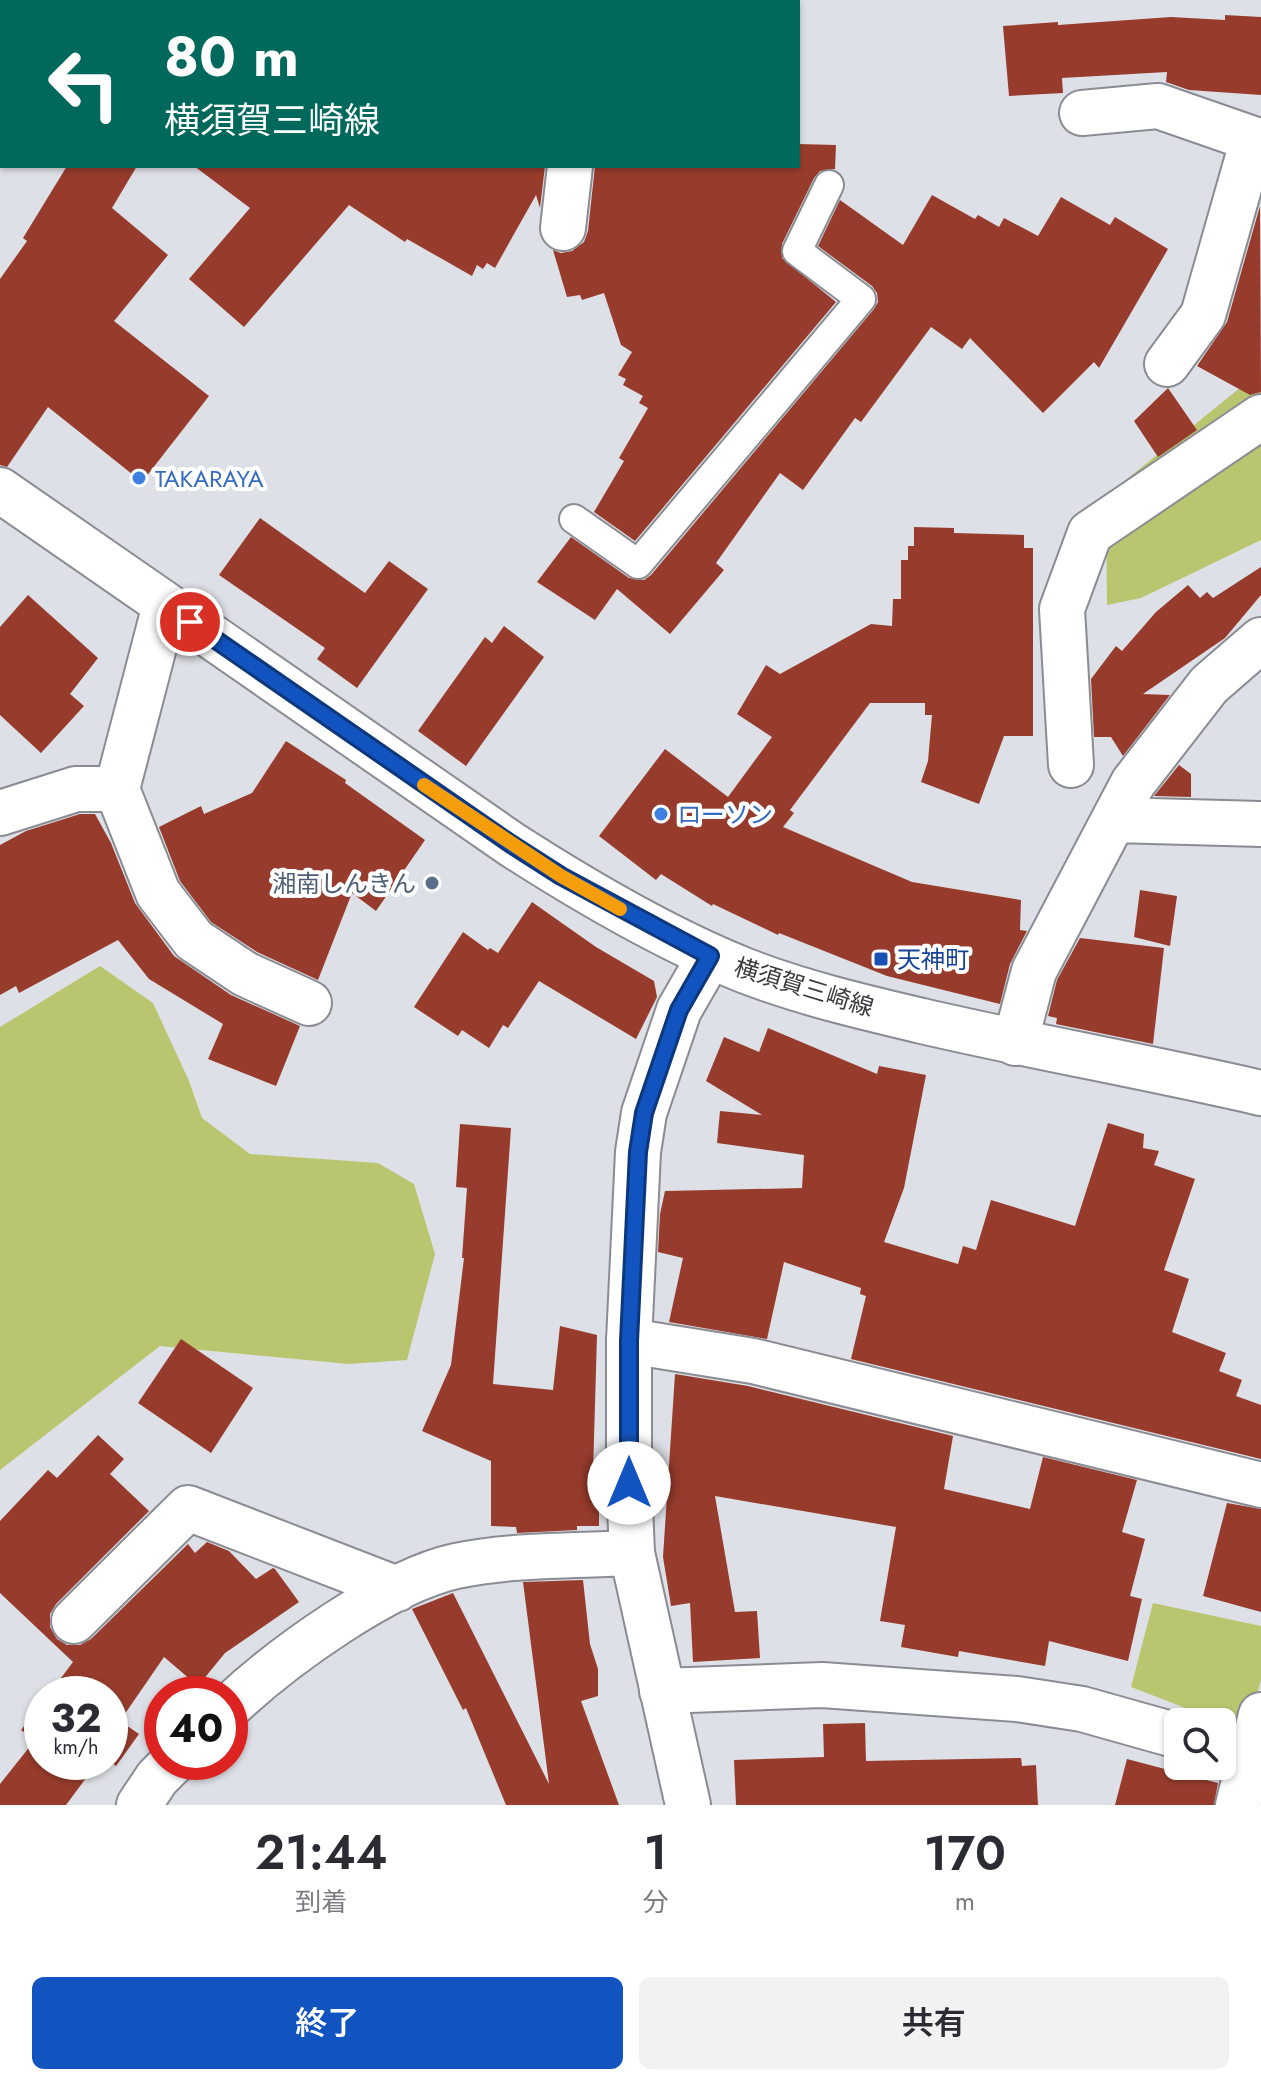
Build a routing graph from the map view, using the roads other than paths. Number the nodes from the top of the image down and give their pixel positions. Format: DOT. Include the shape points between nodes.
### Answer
graph roads {
  1 [pos="1082,113"];
  2 [pos="1257,140"];
  3 [pos="570,168"];
  4 [pos="829,185"];
  5 [pos="563,228"];
  6 [pos="1167,364"];
  7 [pos="1261,417"];
  8 [pos="0,490"];
  9 [pos="574,519"];
  10 [pos="165,605"];
  11 [pos="1261,640"];
  12 [pos="1071,765"];
  13 [pos="117,789"];
  14 [pos="0,813"];
  15 [pos="1114,820"];
  16 [pos="1261,824"];
  17 [pos="710,956"];
  18 [pos="309,1003"];
  19 [pos="1015,1043"];
  20 [pos="1261,1093"];
  21 [pos="629,1341"];
  22 [pos="1261,1485"];
  23 [pos="632,1553"];
  24 [pos="397,1589"];
  25 [pos="74,1621"];
  26 [pos="248,1689"];
  27 [pos="662,1691"];
  28 [pos="1261,1715"];
  29 [pos="1164,1732"];
  30 [pos="1244,1759"];
  31 [pos="156,1780"];
  32 [pos="139,1805"];
  33 [pos="688,1805"];
  34 [pos="1238,1805"];
  1 -- 2 [label="street" via="1158,106"];
  2 -- 6 [label="street" via="1203,315"];
  3 -- 5 [label="street"];
  4 -- 9 [label="lane" via="797,251 861,299 638,564"];
  7 -- 12 [label="street" via="1090,533 1062,609"];
  8 -- 10 [label="street, 横須賀三崎線"];
  10 -- 13 [label="street"];
  10 -- 17 [label="street, 横須賀三崎線" via="523,852"];
  11 -- 15 [label="street" via="1209,685 1133,783"];
  13 -- 14 [label="street" via="76,789"];
  13 -- 18 [label="street" via="158,893 194,940 245,974"];
  15 -- 16 [label="street"];
  15 -- 19 [label="street" via="1034,971"];
  17 -- 19 [label="street, 横須賀三崎線" via="856,1005"];
  17 -- 21 [label="street" via="679,1010 644,1113"];
  19 -- 20 [label="street, 横須賀三崎線"];
  21 -- 22 [label="street" via="753,1361"];
  21 -- 23 [label="street"];
  23 -- 24 [label="street" via="492,1560 421,1577"];
  23 -- 27 [label="street"];
  24 -- 25 [label="street" via="188,1508"];
  24 -- 26 [label="street" via="326,1631"];
  27 -- 29 [label="street" via="822,1685 1017,1699 1082,1709"];
  27 -- 33 [label="street"];
  28 -- 30 [label="street"];
  30 -- 34 [label="street"];
  31 -- 32 [label="street"];
}
